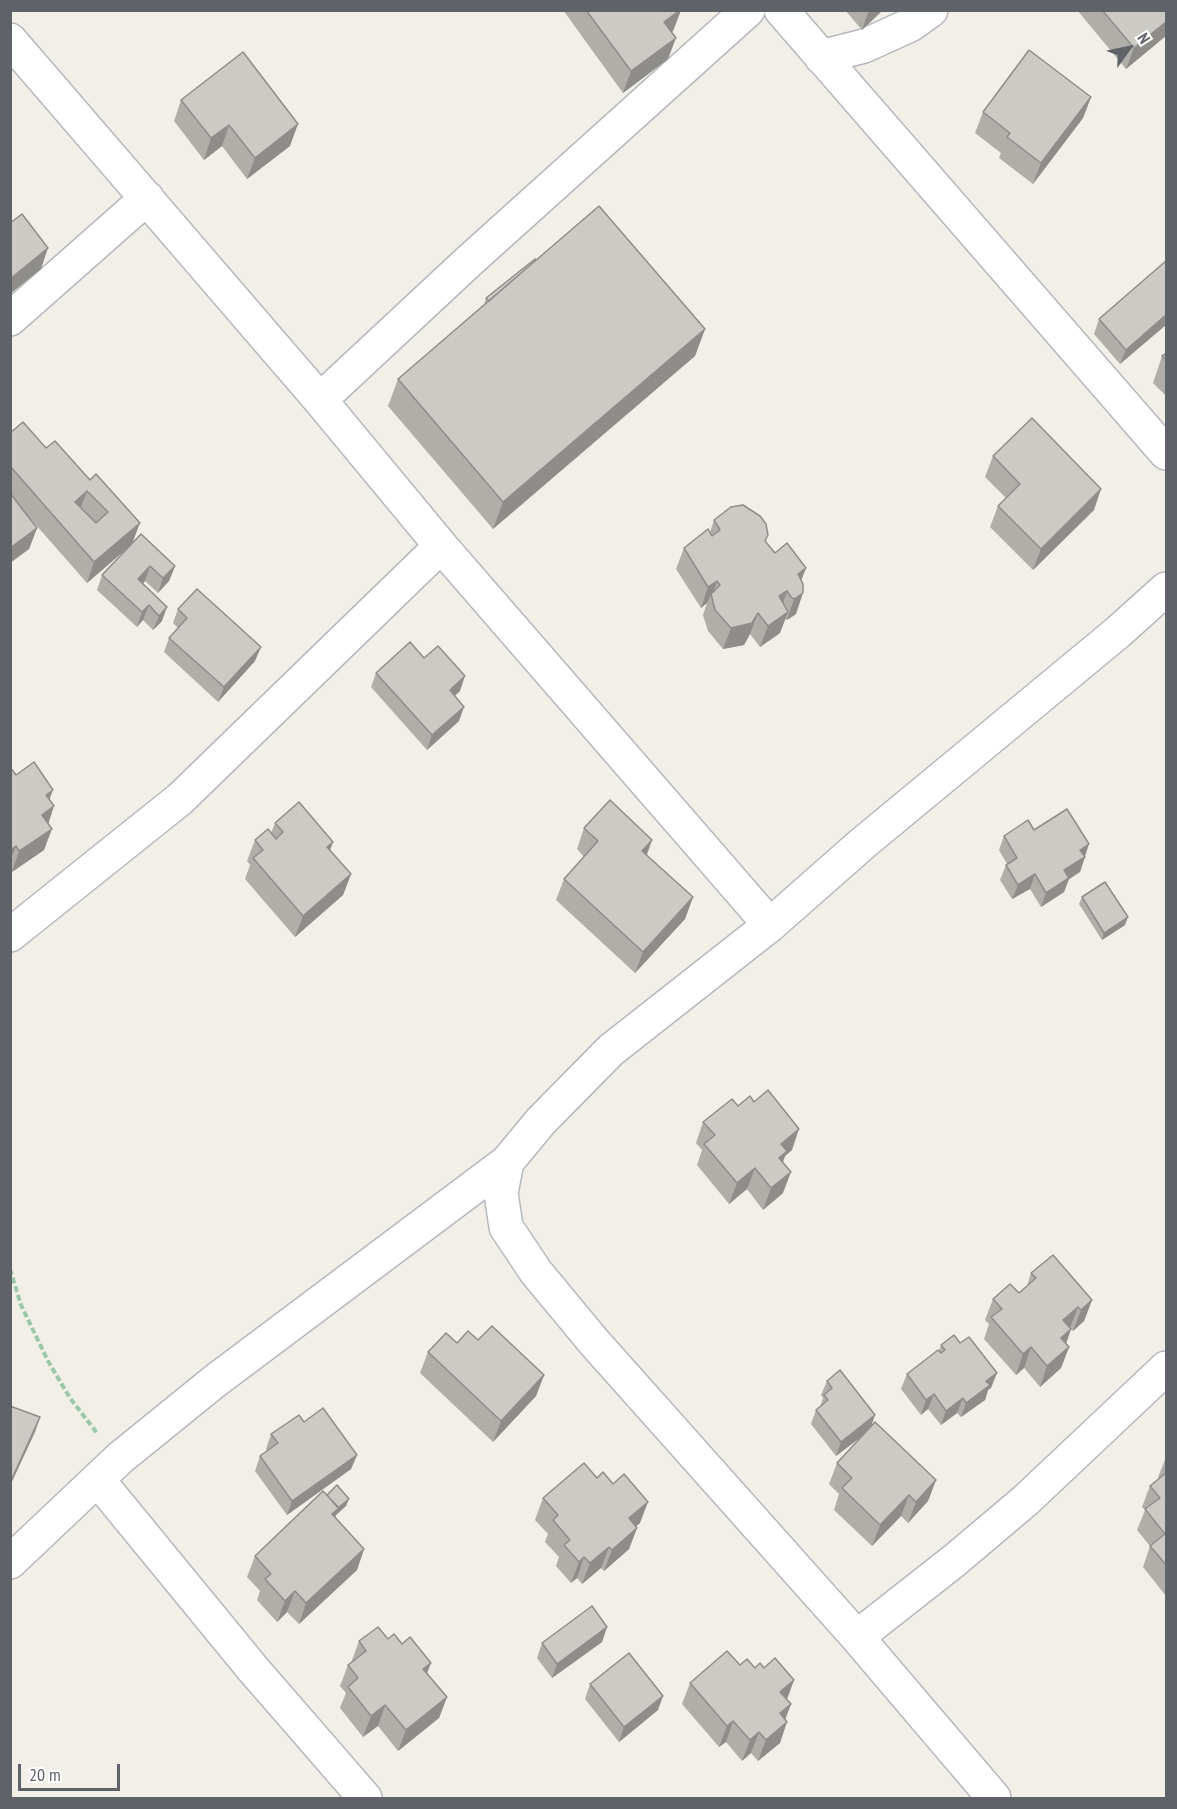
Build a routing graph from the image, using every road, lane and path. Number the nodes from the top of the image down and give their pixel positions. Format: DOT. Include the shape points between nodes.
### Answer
graph roads {
  1 [pos="748,10"];
  2 [pos="781,10"];
  3 [pos="931,10"];
  4 [pos="10,40"];
  5 [pos="821,57"];
  6 [pos="147,198"];
  7 [pos="10,319"];
  8 [pos="320,400"];
  9 [pos="1167,453"];
  10 [pos="441,546"];
  11 [pos="1167,589"];
  12 [pos="770,925"];
  13 [pos="10,934"];
  14 [pos="507,1162"];
  15 [pos="10,1269"];
  16 [pos="1167,1368"];
  17 [pos="109,1469"];
  18 [pos="10,1562"];
  19 [pos="857,1637"];
  20 [pos="365,1798"];
  21 [pos="994,1798"];
  1 -- 8 [label="street"];
  2 -- 5 [label="street"];
  3 -- 5 [label="street" via="910,25 864,46"];
  4 -- 6 [label="street"];
  5 -- 9 [label="street"];
  6 -- 7 [label="street"];
  6 -- 8 [label="street"];
  8 -- 10 [label="street"];
  10 -- 12 [label="street"];
  10 -- 13 [label="street" via="180,799"];
  11 -- 12 [label="street"];
  12 -- 14 [label="street" via="611,1050"];
  14 -- 17 [label="street" via="261,1344"];
  14 -- 19 [label="street" via="501,1193 506,1227 536,1272"];
  15 -- 17 [label="path" via="21,1305 48,1361 96,1432"];
  16 -- 19 [label="street" via="1026,1500"];
  17 -- 18 [label="street"];
  17 -- 20 [label="street" via="195,1601"];
  19 -- 21 [label="street"];
}
